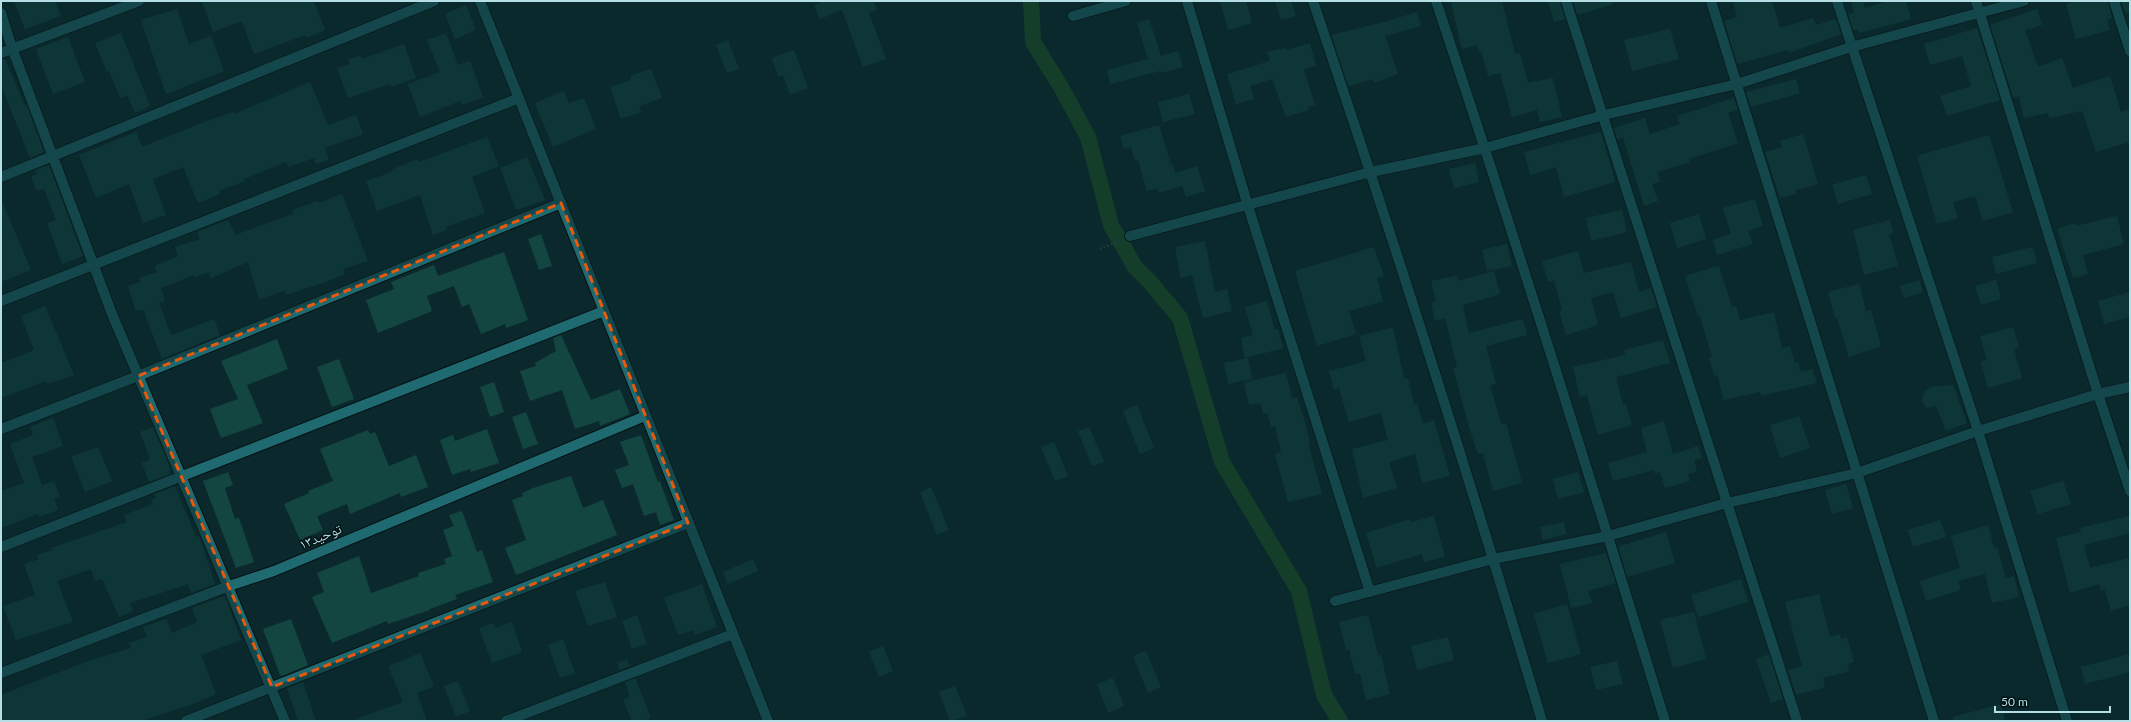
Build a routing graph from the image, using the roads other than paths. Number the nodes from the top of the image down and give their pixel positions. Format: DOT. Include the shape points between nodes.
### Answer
graph roads {
  1 [pos="138,1"];
  2 [pos="434,1"];
  3 [pos="480,1"];
  4 [pos="1126,1"];
  5 [pos="1187,1"];
  6 [pos="1314,1"];
  7 [pos="1436,1"];
  8 [pos="1566,1"];
  9 [pos="1711,1"];
  10 [pos="1837,1"];
  11 [pos="1976,1"];
  12 [pos="2024,1"];
  13 [pos="2114,1"];
  14 [pos="1979,12"];
  15 [pos="1,13"];
  16 [pos="1074,16"];
  17 [pos="1851,47"];
  18 [pos="12,48"];
  19 [pos="2130,51"];
  20 [pos="1,53"];
  21 [pos="1737,84"];
  22 [pos="519,98"];
  23 [pos="1604,115"];
  24 [pos="1485,148"];
  25 [pos="53,157"];
  26 [pos="1371,172"];
  27 [pos="1,177"];
  28 [pos="561,203"];
  29 [pos="1248,206"];
  30 [pos="1130,236"];
  31 [pos="94,265"];
  32 [pos="1,301"];
  33 [pos="604,311"];
  34 [pos="138,376"];
  35 [pos="2130,387"];
  36 [pos="2098,394"];
  37 [pos="645,416"];
  38 [pos="1,429"];
  39 [pos="1978,431"];
  40 [pos="1857,473"];
  41 [pos="182,476"];
  42 [pos="2130,491"];
  43 [pos="1727,503"];
  44 [pos="688,523"];
  45 [pos="1608,536"];
  46 [pos="1,547"];
  47 [pos="1493,559"];
  48 [pos="229,586"];
  49 [pos="1370,592"];
  50 [pos="1335,600"];
  51 [pos="733,634"];
  52 [pos="1,673"];
  53 [pos="272,687"];
  54 [pos="186,721"];
  55 [pos="285,721"];
  56 [pos="506,721"];
  57 [pos="768,721"];
  58 [pos="1542,721"];
  59 [pos="1665,721"];
  60 [pos="1797,721"];
  61 [pos="1934,721"];
  62 [pos="2067,721"];
  1 -- 18 [label="street"];
  2 -- 25 [label="street"];
  3 -- 22 [label="street"];
  4 -- 16 [label="street"];
  5 -- 29 [label="street"];
  6 -- 26 [label="street"];
  7 -- 24 [label="street"];
  8 -- 23 [label="street"];
  9 -- 21 [label="street"];
  10 -- 17 [label="street"];
  11 -- 14 [label="street"];
  12 -- 14 [label="street"];
  13 -- 19 [label="street"];
  14 -- 17 [label="street"];
  14 -- 36 [label="street"];
  15 -- 18 [label="street"];
  17 -- 21 [label="street"];
  17 -- 39 [label="street"];
  18 -- 20 [label="street"];
  18 -- 25 [label="street"];
  21 -- 23 [label="street"];
  21 -- 40 [label="street"];
  22 -- 28 [label="street"];
  22 -- 31 [label="street"];
  23 -- 24 [label="street"];
  23 -- 43 [label="street"];
  24 -- 26 [label="street"];
  24 -- 45 [label="street"];
  25 -- 27 [label="street"];
  25 -- 31 [label="street"];
  26 -- 29 [label="street"];
  26 -- 47 [label="street"];
  28 -- 33 [label="street"];
  28 -- 34 [label="street"];
  29 -- 30 [label="street"];
  29 -- 49 [label="street"];
  31 -- 32 [label="street"];
  31 -- 34 [label="street"];
  33 -- 37 [label="street"];
  33 -- 41 [label="street"];
  34 -- 38 [label="street"];
  34 -- 41 [label="street"];
  35 -- 36 [label="street"];
  36 -- 39 [label="street"];
  36 -- 42 [label="street"];
  37 -- 44 [label="street"];
  37 -- 48 [label="street, توحید۱۳" via="274,571"];
  39 -- 40 [label="street"];
  39 -- 62 [label="street"];
  40 -- 43 [label="street"];
  40 -- 61 [label="street"];
  41 -- 46 [label="street"];
  41 -- 48 [label="street"];
  43 -- 45 [label="street"];
  43 -- 60 [label="street"];
  44 -- 51 [label="street"];
  44 -- 53 [label="street"];
  45 -- 47 [label="street"];
  45 -- 59 [label="street"];
  47 -- 49 [label="street"];
  47 -- 58 [label="street"];
  48 -- 52 [label="street, توحید۱۳"];
  48 -- 53 [label="street"];
  49 -- 50 [label="street"];
  51 -- 56 [label="street"];
  51 -- 57 [label="street"];
  53 -- 54 [label="street"];
  53 -- 55 [label="street"];
}
